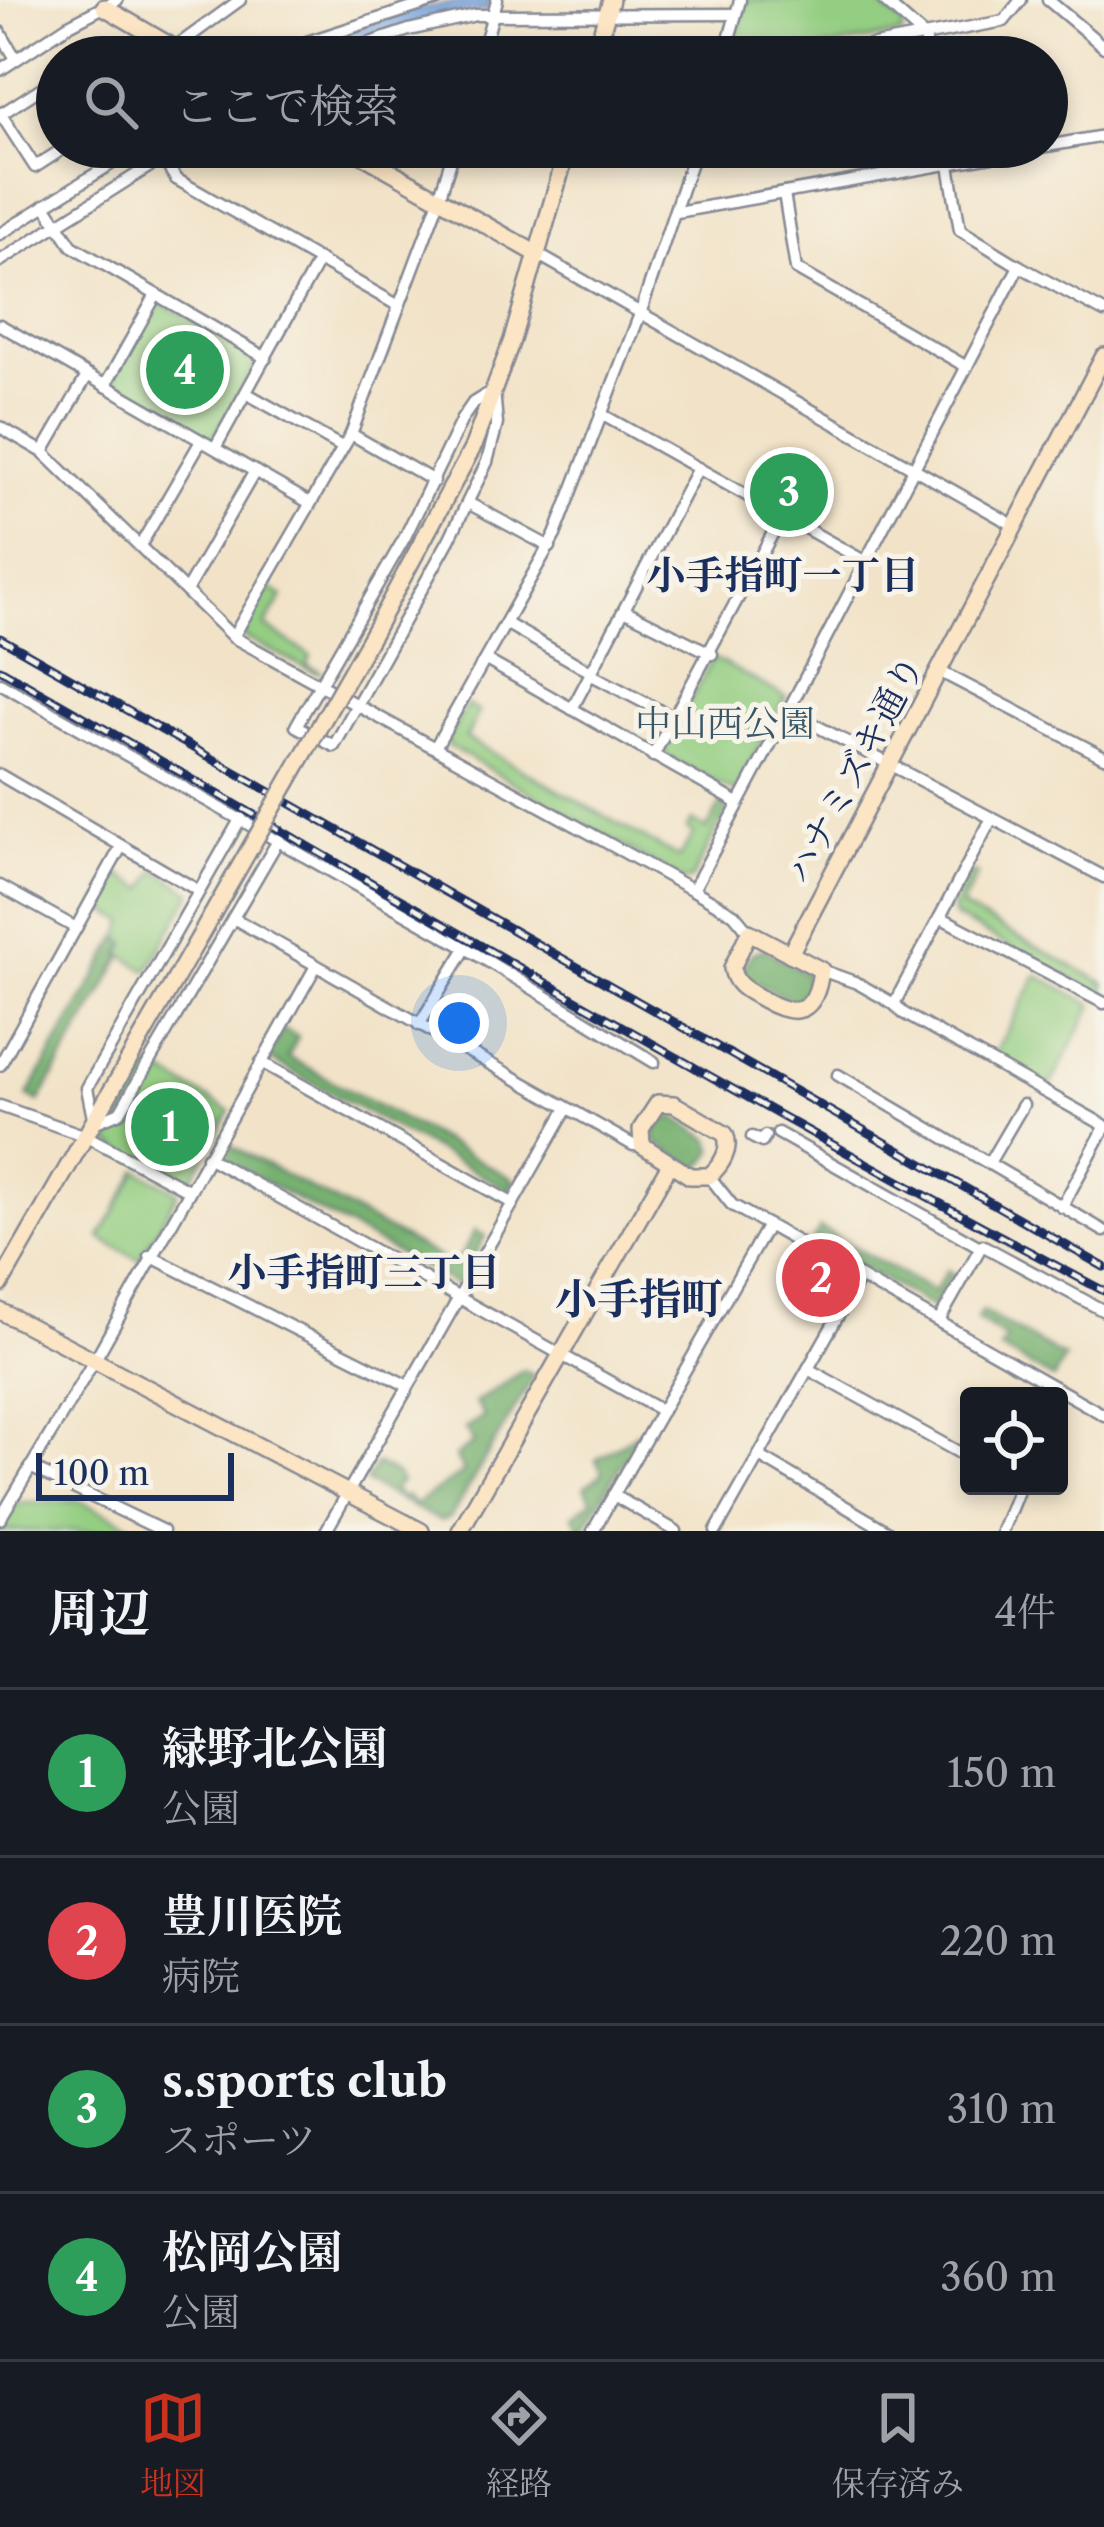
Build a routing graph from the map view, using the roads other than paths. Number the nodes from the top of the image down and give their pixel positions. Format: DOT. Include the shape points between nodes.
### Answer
graph roads {
  1 [pos="240,0"];
  2 [pos="437,0"];
  3 [pos="497,0"];
  4 [pos="740,0"];
  5 [pos="883,0"];
  6 [pos="1021,0"];
  7 [pos="1048,0"];
  8 [pos="110,3"];
  9 [pos="609,7"];
  10 [pos="735,14"];
  11 [pos="494,15"];
  12 [pos="0,32"];
  13 [pos="55,36"];
  14 [pos="157,36"];
  15 [pos="190,36"];
  16 [pos="321,36"];
  17 [pos="396,36"];
  18 [pos="488,36"];
  19 [pos="600,36"];
  20 [pos="729,36"];
  21 [pos="924,36"];
  22 [pos="930,36"];
  23 [pos="36,47"];
  24 [pos="1104,47"];
  25 [pos="16,59"];
  26 [pos="0,70"];
  27 [pos="36,91"];
  28 [pos="0,113"];
  29 [pos="1104,136"];
  30 [pos="1068,143"];
  31 [pos="36,166"];
  32 [pos="104,168"];
  33 [pos="138,168"];
  34 [pos="169,168"];
  35 [pos="385,168"];
  36 [pos="449,168"];
  37 [pos="562,168"];
  38 [pos="690,168"];
  39 [pos="896,168"];
  40 [pos="930,168"];
  41 [pos="950,168"];
  42 [pos="897,173"];
  43 [pos="784,193"];
  44 [pos="439,199"];
  45 [pos="45,205"];
  46 [pos="677,212"];
  47 [pos="58,224"];
  48 [pos="0,234"];
  49 [pos="537,254"];
  50 [pos="0,260"];
  51 [pos="319,260"];
  52 [pos="1019,266"];
  53 [pos="157,295"];
  54 [pos="399,306"];
  55 [pos="1104,312"];
  56 [pos="640,314"];
  57 [pos="0,325"];
  58 [pos="1104,356"];
  59 [pos="266,358"];
  60 [pos="967,367"];
  61 [pos="87,376"];
  62 [pos="105,386"];
  63 [pos="494,390"];
  64 [pos="246,393"];
  65 [pos="601,414"];
  66 [pos="0,427"];
  67 [pos="351,434"];
  68 [pos="201,441"];
  69 [pos="341,447"];
  70 [pos="214,448"];
  71 [pos="43,452"];
  72 [pos="698,468"];
  73 [pos="913,470"];
  74 [pos="255,471"];
  75 [pos="434,481"];
  76 [pos="310,502"];
  77 [pos="468,503"];
  78 [pos="782,516"];
  79 [pos="1015,526"];
  80 [pos="140,546"];
  81 [pos="550,547"];
  82 [pos="866,562"];
  83 [pos="186,591"];
  84 [pos="624,610"];
  85 [pos="507,624"];
  86 [pos="233,637"];
  87 [pos="711,654"];
  88 [pos="486,660"];
  89 [pos="939,670"];
  90 [pos="590,673"];
  91 [pos="321,682"];
  92 [pos="0,683"];
  93 [pos="358,702"];
  94 [pos="572,709"];
  95 [pos="788,711"];
  96 [pos="674,718"];
  97 [pos="436,746"];
  98 [pos="653,756"];
  99 [pos="1104,758"];
  100 [pos="890,764"];
  101 [pos="0,775"];
  102 [pos="738,803"];
  103 [pos="241,818"];
  104 [pos="992,818"];
  105 [pos="279,839"];
  106 [pos="121,847"];
  107 [pos="1104,877"];
  108 [pos="0,886"];
  109 [pos="199,890"];
  110 [pos="693,890"];
  111 [pos="940,917"];
  112 [pos="232,918"];
  113 [pos="76,928"];
  114 [pos="749,932"];
  115 [pos="466,948"];
  116 [pos="790,954"];
  117 [pos="316,966"];
  118 [pos="821,970"];
  119 [pos="894,1004"];
  120 [pos="1104,1004"];
  121 [pos="419,1025"];
  122 [pos="261,1062"];
  123 [pos="654,1062"];
  124 [pos="0,1064"];
  125 [pos="838,1076"];
  126 [pos="1023,1105"];
  127 [pos="0,1106"];
  128 [pos="566,1110"];
  129 [pos="1104,1127"];
  130 [pos="90,1130"];
  131 [pos="765,1135"];
  132 [pos="642,1145"];
  133 [pos="207,1157"];
  134 [pos="989,1163"];
  135 [pos="670,1164"];
  136 [pos="709,1176"];
  137 [pos="188,1190"];
  138 [pos="512,1203"];
  139 [pos="1063,1207"];
  140 [pos="768,1226"];
  141 [pos="1104,1231"];
  142 [pos="980,1247"];
  143 [pos="150,1256"];
  144 [pos="860,1277"];
  145 [pos="0,1285"];
  146 [pos="458,1294"];
  147 [pos="0,1311"];
  148 [pos="1104,1311"];
  149 [pos="939,1321"];
  150 [pos="562,1353"];
  151 [pos="94,1360"];
  152 [pos="808,1369"];
  153 [pos="406,1385"];
  154 [pos="1048,1387"];
  155 [pos="1068,1398"];
  156 [pos="662,1411"];
  157 [pos="1104,1415"];
  158 [pos="960,1453"];
  159 [pos="759,1456"];
  160 [pos="30,1467"];
  161 [pos="346,1492"];
  162 [pos="613,1495"];
  163 [pos="1016,1495"];
  164 [pos="0,1519"];
  165 [pos="871,1527"];
  166 [pos="164,1531"];
  167 [pos="326,1531"];
  168 [pos="421,1531"];
  169 [pos="460,1531"];
  170 [pos="593,1531"];
  171 [pos="676,1531"];
  172 [pos="716,1531"];
  173 [pos="887,1531"];
  174 [pos="1002,1531"];
  1 -- 15 [label="street"];
  2 -- 16 [label="street" via="374,13"];
  3 -- 11 [label="street"];
  4 -- 10 [label="street"];
  5 -- 21 [label="street"];
  6 -- 22 [label="street" via="1004,21"];
  7 -- 24 [label="street"];
  8 -- 13 [label="street"];
  8 -- 14 [label="street"];
  9 -- 10 [label="street"];
  9 -- 11 [label="street"];
  9 -- 19 [label="street"];
  10 -- 20 [label="street"];
  11 -- 17 [label="street"];
  11 -- 18 [label="street"];
  12 -- 25 [label="street"];
  23 -- 25 [label="street"];
  25 -- 26 [label="street"];
  27 -- 28 [label="street"];
  28 -- 31 [label="street"];
  29 -- 30 [label="street"];
  32 -- 45 [label="street"];
  33 -- 47 [label="street"];
  34 -- 51 [label="street"];
  35 -- 44 [label="street"];
  36 -- 44 [label="street"];
  37 -- 49 [label="street"];
  38 -- 46 [label="street"];
  39 -- 42 [label="street"];
  40 -- 42 [label="street"];
  41 -- 52 [label="street" via="960,230"];
  42 -- 43 [label="street"];
  43 -- 46 [label="street"];
  43 -- 60 [label="street" via="796,269"];
  44 -- 49 [label="street"];
  44 -- 54 [label="street"];
  45 -- 47 [label="street"];
  45 -- 48 [label="street"];
  46 -- 56 [label="street"];
  47 -- 50 [label="street"];
  47 -- 53 [label="street" via="72,246"];
  49 -- 56 [label="street"];
  49 -- 63 [label="street"];
  51 -- 54 [label="street"];
  51 -- 59 [label="street"];
  52 -- 55 [label="street"];
  52 -- 60 [label="street"];
  53 -- 59 [label="street"];
  53 -- 62 [label="street"];
  54 -- 67 [label="street"];
  56 -- 65 [label="street"];
  56 -- 73 [label="street"];
  57 -- 61 [label="street"];
  58 -- 79 [label="street, ハナミズキ通り" via="1092,392"];
  59 -- 64 [label="street"];
  60 -- 73 [label="street"];
  61 -- 62 [label="street"];
  61 -- 71 [label="street"];
  62 -- 68 [label="street"];
  63 -- 75 [label="street" via="462,419"];
  63 -- 77 [label="street" via="497,424"];
  63 -- 130 [label="street, bridge" via="437,518"];
  64 -- 69 [label="street"];
  64 -- 70 [label="street"];
  65 -- 72 [label="street"];
  65 -- 81 [label="street"];
  66 -- 71 [label="street"];
  67 -- 69 [label="street"];
  67 -- 75 [label="street"];
  68 -- 70 [label="street"];
  68 -- 80 [label="street"];
  69 -- 76 [label="street"];
  70 -- 74 [label="street"];
  71 -- 80 [label="street"];
  72 -- 78 [label="street"];
  72 -- 84 [label="street"];
  73 -- 79 [label="street"];
  73 -- 82 [label="street"];
  74 -- 76 [label="street"];
  74 -- 83 [label="street"];
  75 -- 91 [label="street"];
  76 -- 86 [label="street"];
  77 -- 81 [label="street"];
  77 -- 93 [label="street"];
  78 -- 82 [label="street"];
  78 -- 87 [label="street"];
  79 -- 89 [label="street, ハナミズキ通り"];
  80 -- 83 [label="street"];
  81 -- 85 [label="street"];
  82 -- 95 [label="street"];
  83 -- 86 [label="street"];
  84 -- 87 [label="street"];
  84 -- 90 [label="street"];
  85 -- 88 [label="street"];
  85 -- 90 [label="street"];
  86 -- 91 [label="street"];
  87 -- 96 [label="street"];
  88 -- 94 [label="street"];
  88 -- 97 [label="street"];
  89 -- 99 [label="street"];
  89 -- 100 [label="street, ハナミズキ通り"];
  90 -- 94 [label="street"];
  90 -- 96 [label="street"];
  91 -- 93 [label="street"];
  91 -- 93 [label="street" via="296,726 334,746"];
  92 -- 103 [label="street"];
  93 -- 97 [label="street"];
  94 -- 98 [label="street"];
  95 -- 100 [label="street"];
  95 -- 102 [label="street"];
  96 -- 98 [label="street"];
  97 -- 110 [label="street"];
  98 -- 102 [label="street"];
  100 -- 104 [label="street"];
  100 -- 116 [label="street, ハナミズキ通り"];
  101 -- 106 [label="street"];
  102 -- 110 [label="street"];
  103 -- 105 [label="street"];
  103 -- 109 [label="street"];
  104 -- 107 [label="street"];
  104 -- 111 [label="street"];
  105 -- 112 [label="street"];
  105 -- 115 [label="street"];
  106 -- 109 [label="street"];
  106 -- 113 [label="street"];
  108 -- 113 [label="street"];
  109 -- 130 [label="street" via="87,1088"];
  110 -- 114 [label="street"];
  111 -- 119 [label="street"];
  111 -- 120 [label="street"];
  112 -- 117 [label="street"];
  112 -- 130 [label="street" via="120,1112"];
  113 -- 124 [label="street"];
  114 -- 116 [label="street"];
  114 -- 118 [label="street" via="734,977 783,1011 809,1006"];
  115 -- 121 [label="street"];
  115 -- 123 [label="street"];
  116 -- 118 [label="street"];
  117 -- 121 [label="street"];
  117 -- 122 [label="street"];
  118 -- 119 [label="street"];
  119 -- 129 [label="street"];
  121 -- 128 [label="street"];
  122 -- 133 [label="street"];
  122 -- 138 [label="street"];
  125 -- 134 [label="street"];
  126 -- 134 [label="street"];
  127 -- 130 [label="street"];
  128 -- 132 [label="street"];
  128 -- 138 [label="street"];
  129 -- 139 [label="street"];
  130 -- 137 [label="street"];
  130 -- 145 [label="street"];
  131 -- 142 [label="street"];
  132 -- 135 [label="street"];
  132 -- 136 [label="street" via="641,1129 655,1106 674,1104 724,1133 725,1154"];
  133 -- 137 [label="street"];
  133 -- 146 [label="street"];
  134 -- 139 [label="street"];
  135 -- 136 [label="street"];
  135 -- 150 [label="street"];
  136 -- 140 [label="street" via="732,1205"];
  137 -- 143 [label="street"];
  138 -- 146 [label="street"];
  139 -- 141 [label="street"];
  140 -- 144 [label="street"];
  140 -- 156 [label="street"];
  142 -- 148 [label="street"];
  142 -- 149 [label="street"];
  143 -- 151 [label="street"];
  143 -- 153 [label="street"];
  144 -- 149 [label="street"];
  144 -- 152 [label="street"];
  146 -- 150 [label="street"];
  146 -- 153 [label="street"];
  147 -- 151 [label="street"];
  149 -- 154 [label="street"];
  150 -- 156 [label="street"];
  150 -- 169 [label="street"];
  151 -- 160 [label="street"];
  151 -- 161 [label="street"];
  152 -- 158 [label="street"];
  152 -- 159 [label="street"];
  153 -- 161 [label="street"];
  155 -- 157 [label="street"];
  156 -- 162 [label="street"];
  159 -- 165 [label="street"];
  159 -- 172 [label="street"];
  160 -- 164 [label="street"];
  160 -- 166 [label="street"];
  161 -- 167 [label="street"];
  161 -- 168 [label="street"];
  162 -- 170 [label="street"];
  162 -- 171 [label="street"];
  163 -- 174 [label="street"];
  165 -- 173 [label="street"];
}
